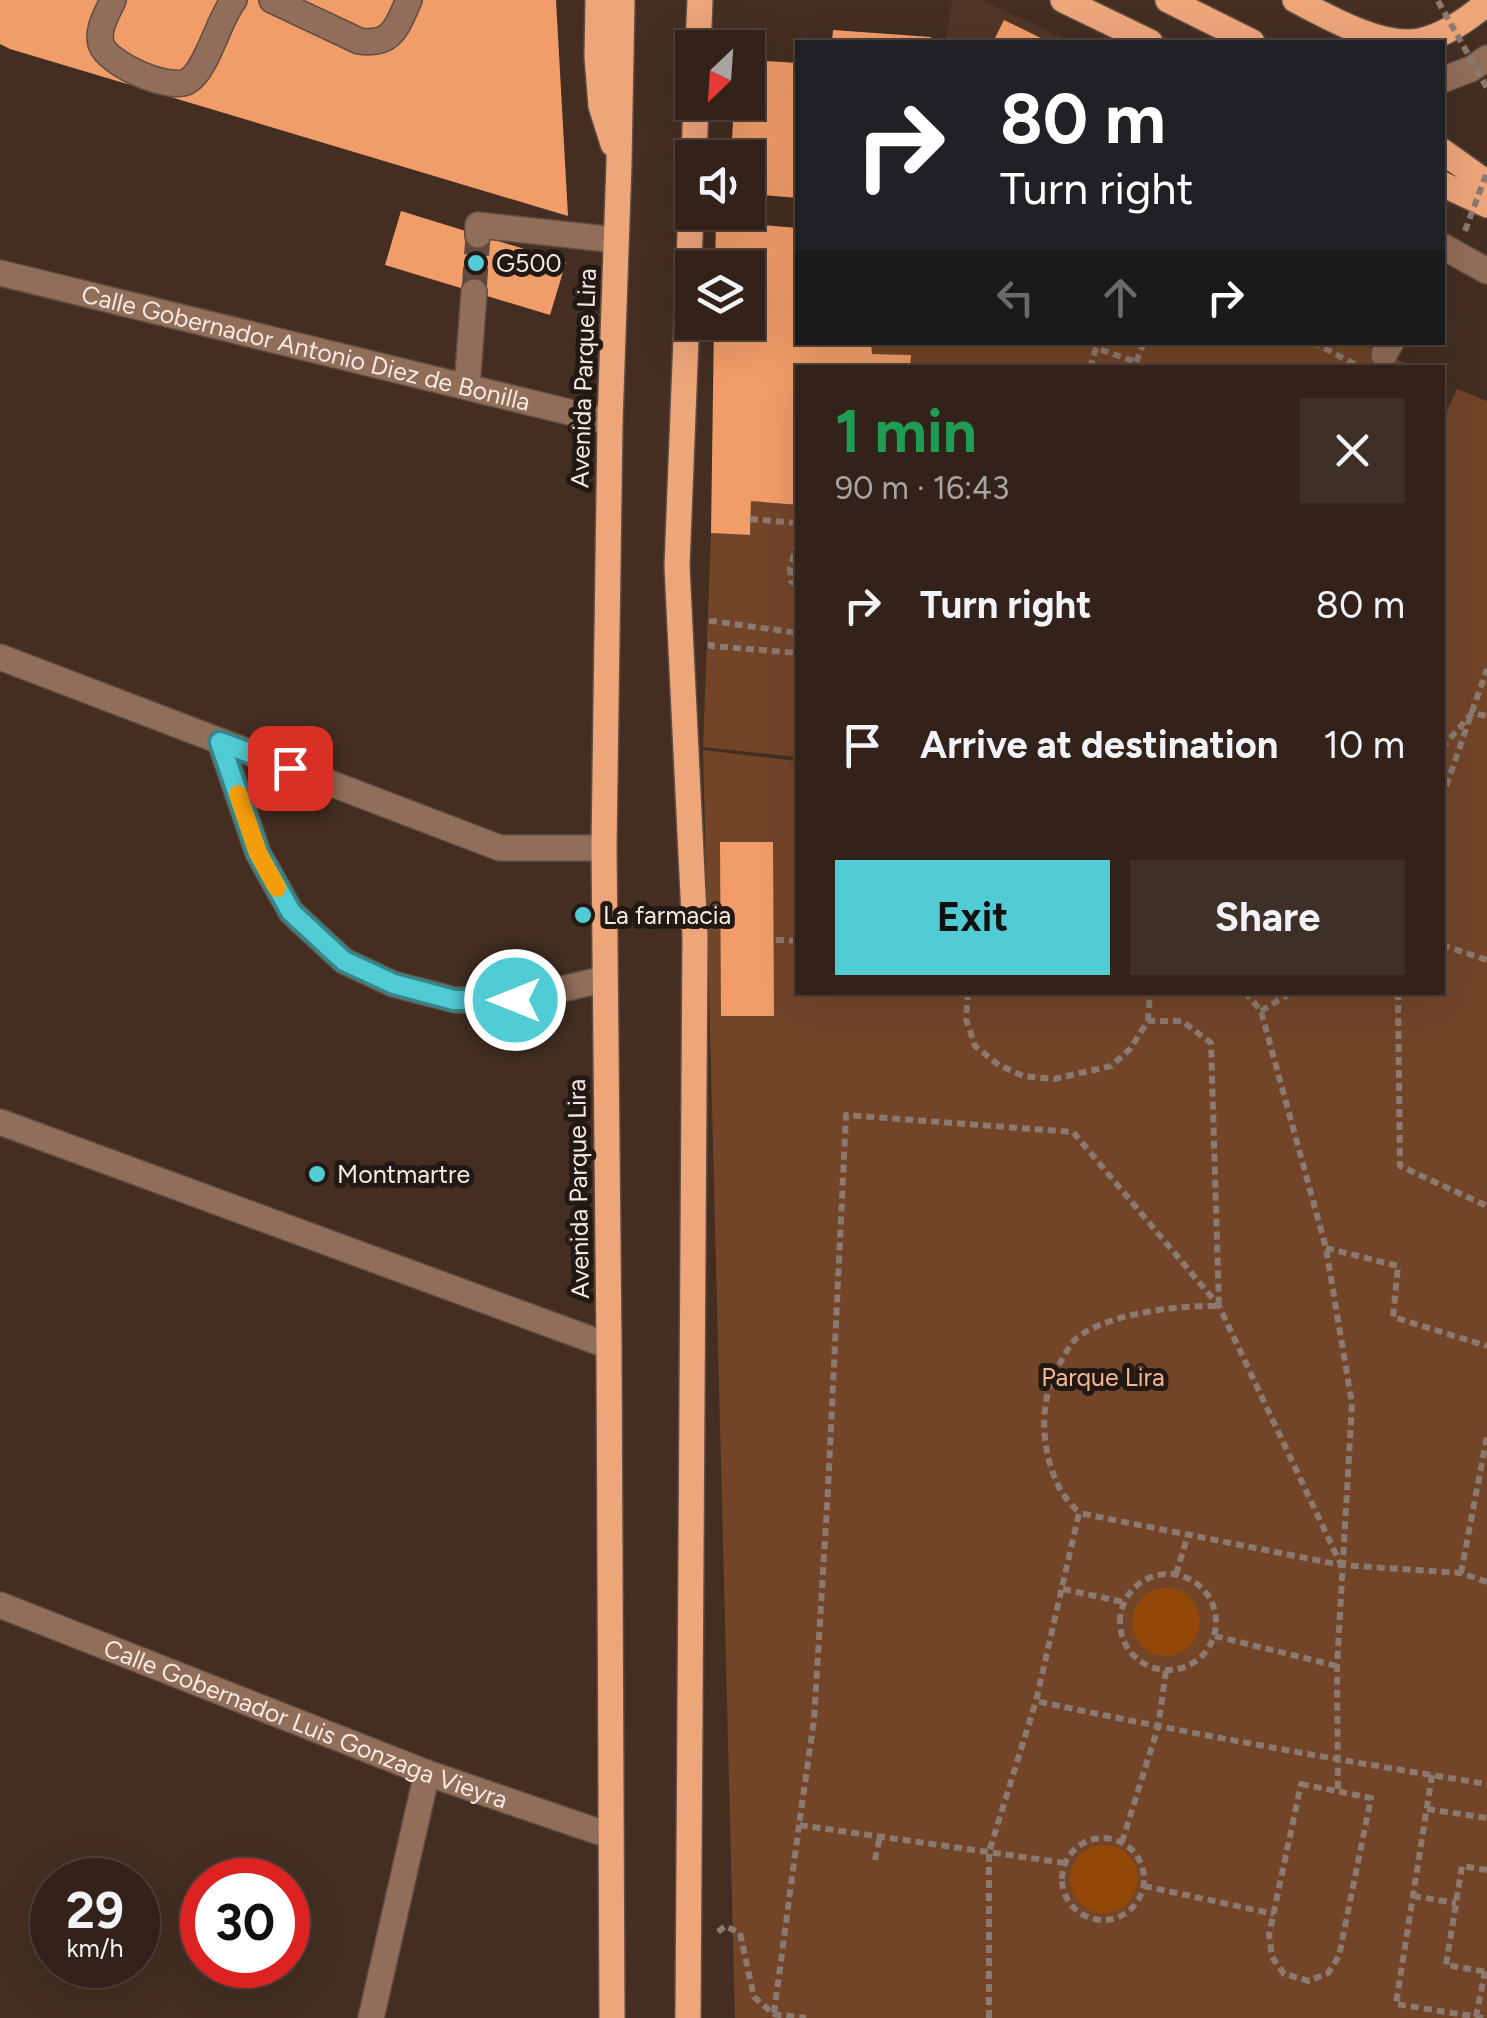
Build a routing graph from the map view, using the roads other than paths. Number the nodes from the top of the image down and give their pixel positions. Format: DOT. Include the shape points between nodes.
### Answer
graph roads {
  1 [pos="113,0"];
  2 [pos="234,0"];
  3 [pos="272,0"];
  4 [pos="409,0"];
  5 [pos="598,0"];
  6 [pos="622,0"];
  7 [pos="700,0"];
  8 [pos="1063,0"];
  9 [pos="1168,0"];
  10 [pos="1294,0"];
  11 [pos="1487,3"];
  12 [pos="699,30"];
  13 [pos="1146,40"];
  14 [pos="1248,40"];
  15 [pos="1389,40"];
  16 [pos="1423,40"];
  17 [pos="1487,58"];
  18 [pos="1445,79"];
  19 [pos="1445,153"];
  20 [pos="619,163"];
  21 [pos="1487,183"];
  22 [pos="1445,185"];
  23 [pos="1487,205"];
  24 [pos="690,230"];
  25 [pos="478,235"];
  26 [pos="616,240"];
  27 [pos="1445,248"];
  28 [pos="0,272"];
  29 [pos="1487,272"];
  30 [pos="474,292"];
  31 [pos="467,387"];
  32 [pos="610,422"];
  33 [pos="0,657"];
  34 [pos="220,742"];
  35 [pos="604,848"];
  36 [pos="605,979"];
  37 [pos="0,1122"];
  38 [pos="610,1346"];
  39 [pos="0,1605"];
  40 [pos="427,1773"];
  41 [pos="611,1836"];
  42 [pos="371,2018"];
  43 [pos="612,2018"];
  44 [pos="688,2018"];
  1 -- 2 [label="street" via="99,39 104,52 176,85 199,69"];
  3 -- 4 [label="street" via="373,43 387,39"];
  5 -- 20 [label="main road" via="601,106"];
  6 -- 20 [label="main road, Avenida Parque Lira"];
  7 -- 12 [label="main road"];
  8 -- 13 [label="main road"];
  9 -- 14 [label="main road"];
  10 -- 15 [label="main road"];
  11 -- 16 [label="main road"];
  17 -- 18 [label="street"];
  19 -- 21 [label="main road"];
  20 -- 26 [label="main road, Avenida Parque Lira"];
  22 -- 23 [label="main road"];
  24 -- 44 [label="main road" via="678,566 695,936"];
  25 -- 26 [label="street" via="478,225"];
  26 -- 32 [label="main road, Avenida Parque Lira"];
  27 -- 29 [label="street"];
  28 -- 31 [label="street, Calle Gobernador Antonio Diez de Bonilla"];
  30 -- 31 [label="street"];
  31 -- 32 [label="street, Calle Gobernador Antonio Diez de Bonilla"];
  32 -- 35 [label="main road, Avenida Parque Lira"];
  33 -- 34 [label="street"];
  34 -- 35 [label="street" via="500,848"];
  34 -- 36 [label="street" via="258,853 291,912 344,961 454,1000 515,1000"];
  35 -- 36 [label="main road, Avenida Parque Lira"];
  36 -- 38 [label="main road, Avenida Parque Lira"];
  37 -- 38 [label="street"];
  38 -- 41 [label="main road, Avenida Parque Lira"];
  39 -- 40 [label="street, Calle Gobernador Luis Gonzaga Vieyra"];
  40 -- 41 [label="street, Calle Gobernador Luis Gonzaga Vieyra"];
  40 -- 42 [label="street"];
  41 -- 43 [label="main road, Avenida Parque Lira"];
}
